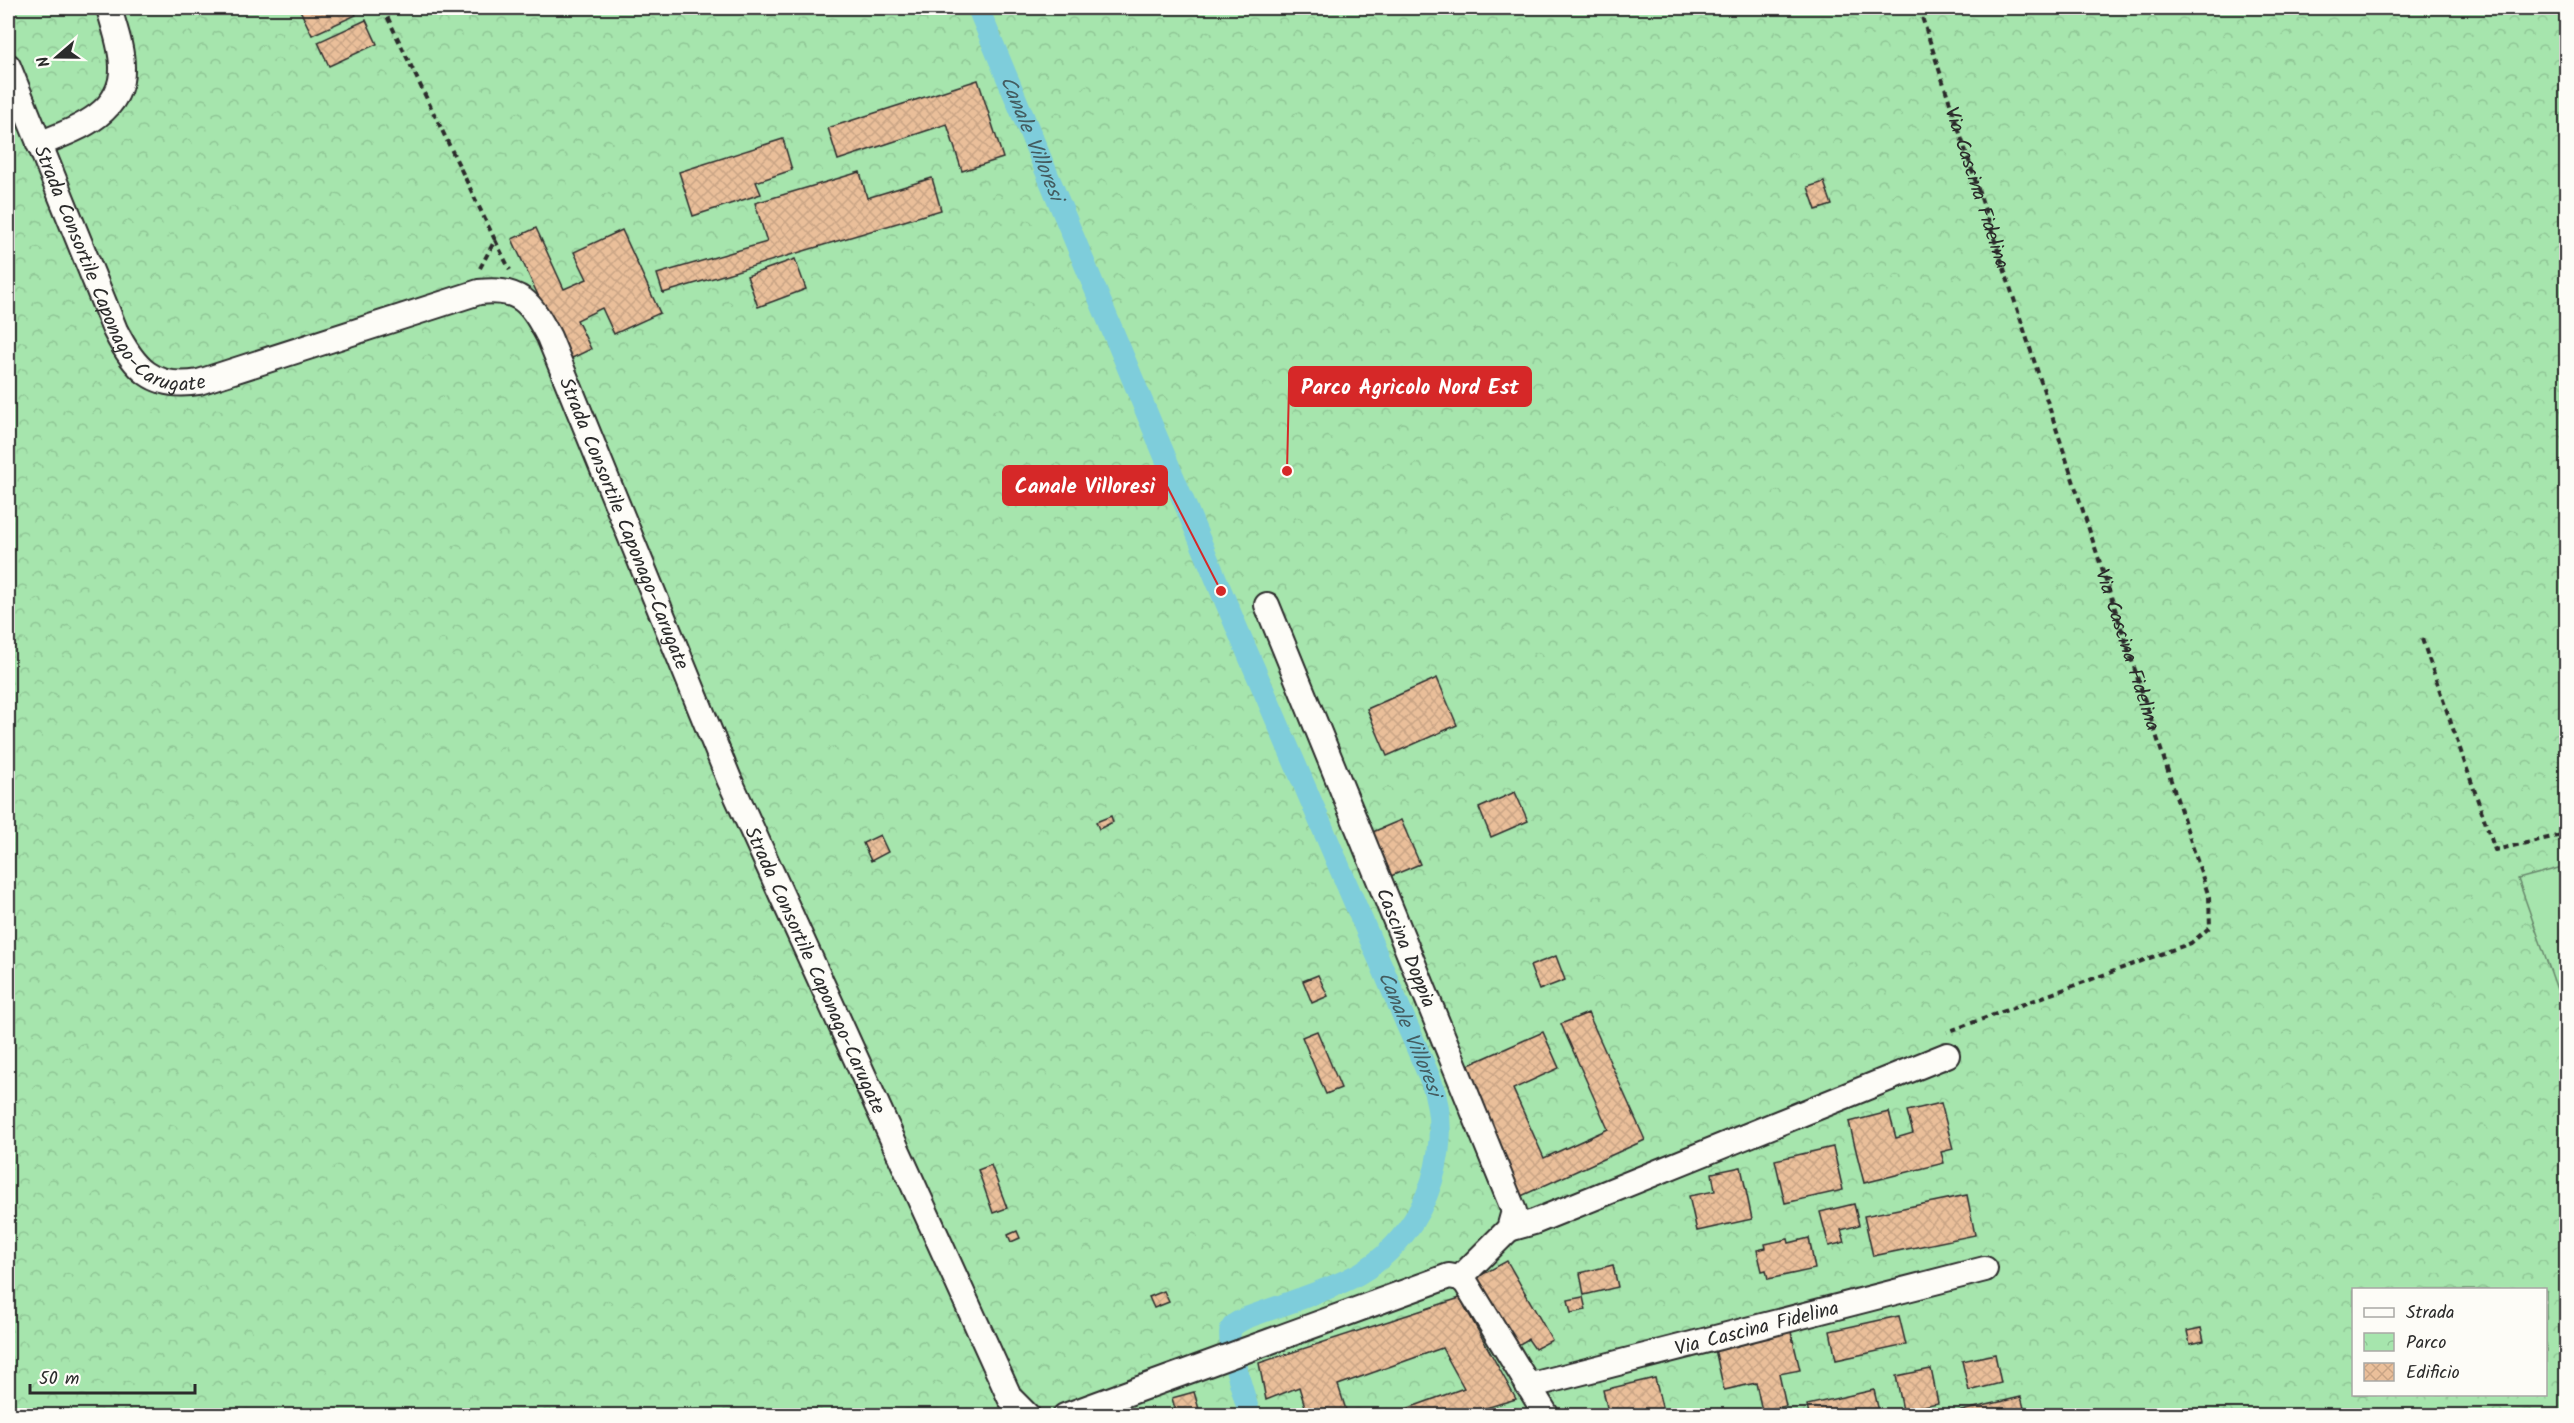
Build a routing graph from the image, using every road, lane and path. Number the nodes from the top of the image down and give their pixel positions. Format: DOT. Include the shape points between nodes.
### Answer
graph roads {
  1 [pos="109,8"];
  2 [pos="383,8"];
  3 [pos="1919,8"];
  4 [pos="8,66"];
  5 [pos="39,144"];
  6 [pos="477,274"];
  7 [pos="1267,605"];
  8 [pos="2422,639"];
  9 [pos="2566,834"];
  10 [pos="1943,1045"];
  11 [pos="1509,1229"];
  12 [pos="1985,1269"];
  13 [pos="1460,1278"];
  14 [pos="1528,1386"];
  15 [pos="1028,1416"];
  16 [pos="1065,1416"];
  17 [pos="1547,1416"];
  1 -- 5 [label="street" via="122,66 116,96 82,126"];
  2 -- 6 [label="path" via="495,240"];
  3 -- 10 [label="path, Via Cascina Fidelina" via="2209,897 2210,917 2210,927 2191,943"];
  4 -- 5 [label="street, Strada Consortile Caponago-Carugate"];
  5 -- 15 [label="street, Strada Consortile Caponago-Carugate" via="122,345 140,369 164,382 199,382 479,292 517,295 533,308 549,337 729,779 1003,1382"];
  7 -- 11 [label="street, Cascina Doppia" via="1514,1210"];
  8 -- 9 [label="path" via="2495,850"];
  10 -- 11 [label="street" via="1534,1222"];
  11 -- 13 [label="street"];
  12 -- 14 [label="street, Via Cascina Fidelina"];
  13 -- 14 [label="street" via="1470,1287"];
  13 -- 16 [label="street" via="1438,1279"];
  14 -- 17 [label="street"];
}
